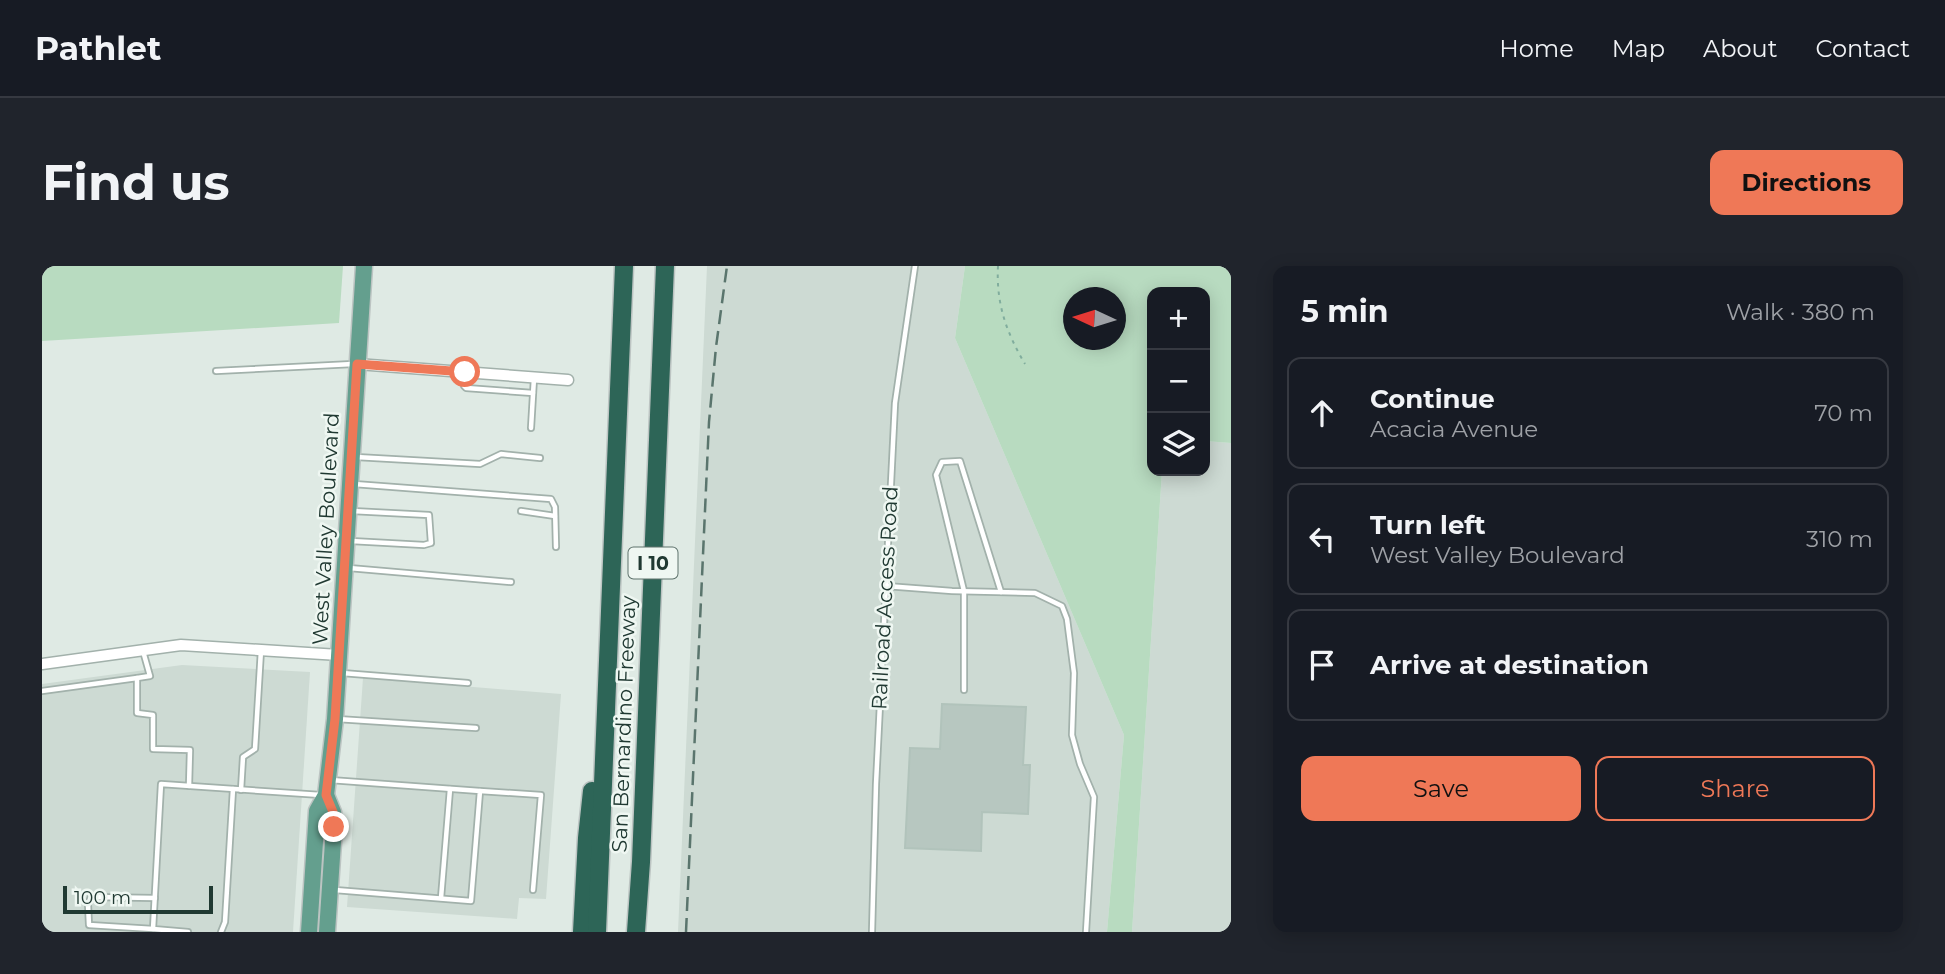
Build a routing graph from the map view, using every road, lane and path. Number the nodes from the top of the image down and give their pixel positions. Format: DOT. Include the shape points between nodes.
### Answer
graph roads {
  1 [pos="364,266"];
  2 [pos="624,266"];
  3 [pos="665,266"];
  4 [pos="915,266"];
  5 [pos="998,266"];
  6 [pos="357,364"];
  7 [pos="1025,364"];
  8 [pos="216,372"];
  9 [pos="465,372"];
  10 [pos="534,378"];
  11 [pos="568,380"];
  12 [pos="533,393"];
  13 [pos="531,428"];
  14 [pos="351,456"];
  15 [pos="540,457"];
  16 [pos="350,484"];
  17 [pos="348,511"];
  18 [pos="521,511"];
  19 [pos="555,516"];
  20 [pos="346,540"];
  21 [pos="556,547"];
  22 [pos="345,568"];
  23 [pos="511,582"];
  24 [pos="886,586"];
  25 [pos="964,591"];
  26 [pos="1001,592"];
  27 [pos="261,649"];
  28 [pos="143,650"];
  29 [pos="339,654"];
  30 [pos="42,664"];
  31 [pos="338,673"];
  32 [pos="137,678"];
  33 [pos="468,683"];
  34 [pos="964,690"];
  35 [pos="42,691"];
  36 [pos="607,702"];
  37 [pos="335,719"];
  38 [pos="476,728"];
  39 [pos="189,786"];
  40 [pos="327,787"];
  41 [pos="233,789"];
  42 [pos="450,789"];
  43 [pos="241,790"];
  44 [pos="480,791"];
  45 [pos="330,890"];
  46 [pos="533,890"];
  47 [pos="155,898"];
  48 [pos="440,898"];
  49 [pos="153,929"];
  50 [pos="188,932"];
  51 [pos="221,932"];
  52 [pos="309,932"];
  53 [pos="327,932"];
  54 [pos="582,932"];
  55 [pos="597,932"];
  56 [pos="638,932"];
  57 [pos="872,932"];
  58 [pos="1086,932"];
  1 -- 6 [label="main road, West Valley Boulevard"];
  2 -- 36 [label="highway, San Bernardino Freeway / I 10"];
  3 -- 56 [label="highway, San Bernardino Freeway / I 10"];
  4 -- 24 [label="lane, Railroad Access Road" via="895,403"];
  5 -- 7 [label="path" via="1004,323"];
  6 -- 8 [label="lane"];
  6 -- 9 [label="street"];
  6 -- 14 [label="main road, West Valley Boulevard"];
  9 -- 10 [label="street"];
  9 -- 12 [label="lane" via="466,388"];
  10 -- 11 [label="street"];
  10 -- 12 [label="lane"];
  12 -- 13 [label="lane"];
  14 -- 15 [label="lane" via="480,464 501,454"];
  14 -- 16 [label="main road, West Valley Boulevard"];
  16 -- 17 [label="main road, West Valley Boulevard"];
  16 -- 19 [label="lane" via="547,498 554,502"];
  17 -- 20 [label="main road, West Valley Boulevard"];
  17 -- 20 [label="lane" via="429,514 431,543"];
  18 -- 19 [label="lane"];
  19 -- 21 [label="lane"];
  20 -- 22 [label="main road, West Valley Boulevard"];
  22 -- 23 [label="lane"];
  22 -- 29 [label="main road, West Valley Boulevard"];
  24 -- 25 [label="lane"];
  24 -- 57 [label="lane, Railroad Access Road"];
  25 -- 26 [label="lane"];
  25 -- 26 [label="lane" via="936,475 942,463 960,461"];
  25 -- 34 [label="lane"];
  26 -- 58 [label="lane" via="1035,593 1062,606 1067,619 1074,673 1072,735 1094,797"];
  27 -- 28 [label="street" via="181,645"];
  27 -- 29 [label="street"];
  27 -- 43 [label="lane" via="255,749 243,757"];
  28 -- 30 [label="street"];
  28 -- 32 [label="lane" via="150,677"];
  29 -- 31 [label="main road, West Valley Boulevard"];
  31 -- 33 [label="lane"];
  31 -- 37 [label="main road, West Valley Boulevard"];
  32 -- 35 [label="lane"];
  32 -- 39 [label="lane" via="137,713 153,715 153,749 190,750"];
  36 -- 54 [label="highway" via="588,824"];
  36 -- 55 [label="highway, San Bernardino Freeway / I 10"];
  37 -- 38 [label="lane"];
  37 -- 40 [label="main road, West Valley Boulevard"];
  39 -- 41 [label="lane"];
  39 -- 47 [label="lane" via="161,784"];
  40 -- 42 [label="lane"];
  40 -- 43 [label="lane"];
  40 -- 45 [label="main road, West Valley Boulevard" via="334,827"];
  40 -- 52 [label="main road, West Valley Boulevard" via="317,811"];
  41 -- 43 [label="lane"];
  41 -- 51 [label="lane"];
  42 -- 44 [label="lane"];
  42 -- 48 [label="lane"];
  44 -- 46 [label="lane" via="541,795"];
  44 -- 48 [label="lane" via="471,901"];
  45 -- 48 [label="lane"];
  45 -- 53 [label="main road, West Valley Boulevard"];
  47 -- 49 [label="lane"];
  47 -- 49 [label="lane" via="99,896 91,897 88,904 89,925"];
  49 -- 50 [label="lane"];
}
